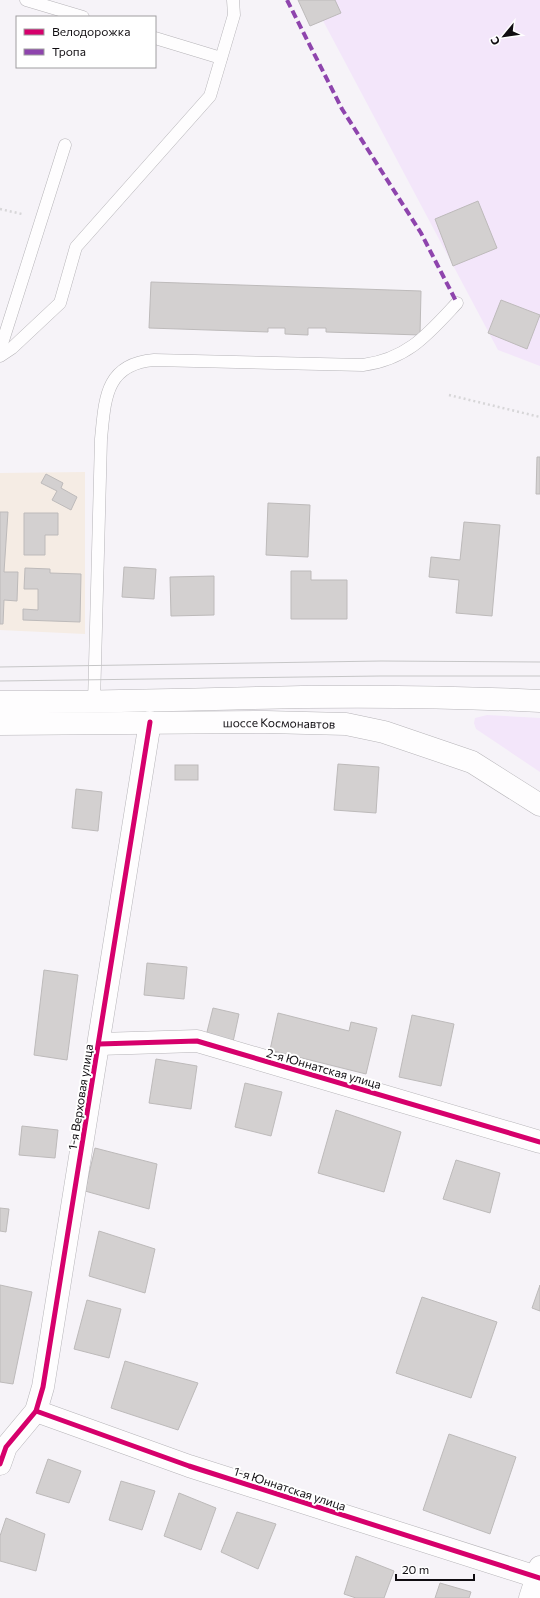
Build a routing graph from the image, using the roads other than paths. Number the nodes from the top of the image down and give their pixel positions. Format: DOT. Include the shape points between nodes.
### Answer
graph roads {
  1 [pos="26,0"];
  2 [pos="233,0"];
  3 [pos="80,16"];
  4 [pos="156,38"];
  5 [pos="221,58"];
  6 [pos="65,145"];
  7 [pos="457,303"];
  8 [pos="0,350"];
  9 [pos="0,356"];
  10 [pos="540,701"];
  11 [pos="0,702"];
  12 [pos="94,703"];
  13 [pos="150,722"];
  14 [pos="0,724"];
  15 [pos="540,805"];
  16 [pos="99,1044"];
  17 [pos="540,1142"];
  18 [pos="36,1411"];
  19 [pos="2,1452"];
  20 [pos="539,1574"];
  21 [pos="530,1598"];
  1 -- 3 [label="lane"];
  2 -- 5 [label="lane" via="234,15"];
  4 -- 5 [label="lane"];
  5 -- 9 [label="lane" via="210,96 76,247 60,303"];
  6 -- 8 [label="lane"];
  7 -- 12 [label="lane" via="418,343 377,363 364,365 154,360 127,366 117,374 108,388 101,439"];
  10 -- 12 [label="street, шоссе Космонавтов" via="302,697"];
  11 -- 12 [label="street, шоссе Космонавтов"];
  13 -- 14 [label="street, шоссе Космонавтов"];
  13 -- 15 [label="street, шоссе Космонавтов" via="346,724 384,732 472,762"];
  13 -- 16 [label="street, 1-я Верховая улица"];
  16 -- 17 [label="street, 2-я Юннатская улица" via="196,1041"];
  16 -- 18 [label="street, 1-я Верховая улица" via="43,1387"];
  18 -- 19 [label="street, 1-я Верховая улица"];
  18 -- 20 [label="street, 1-я Юннатская улица" via="189,1466"];
  20 -- 21 [label="street"];
}
